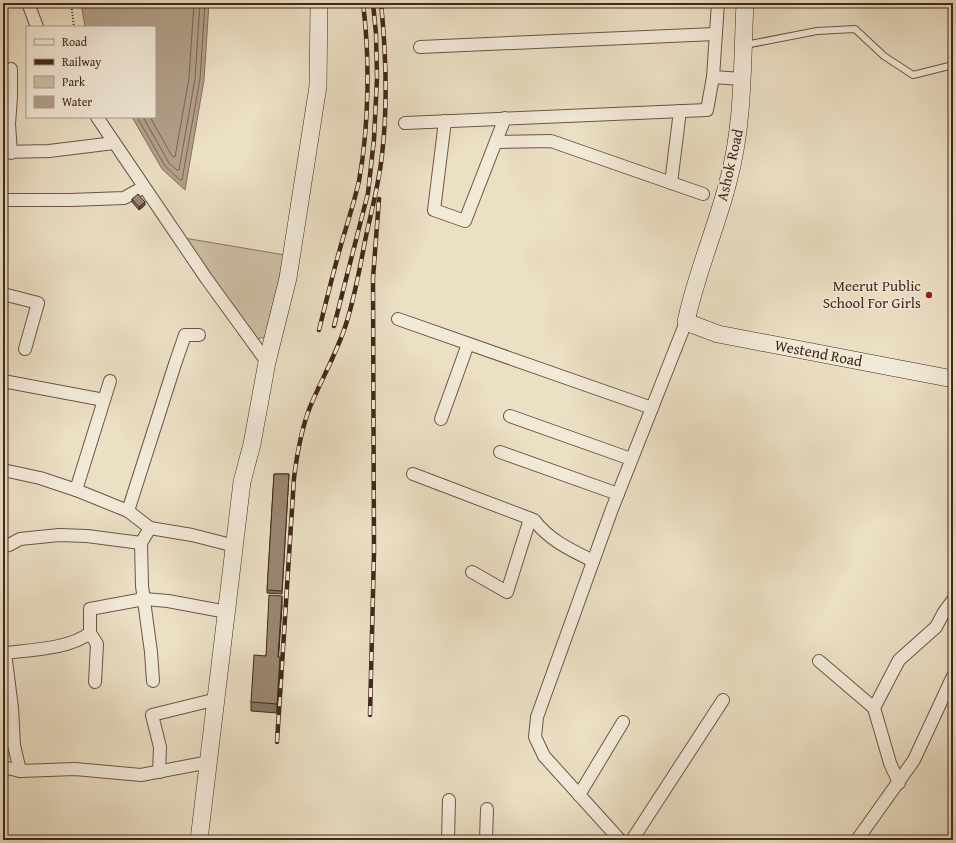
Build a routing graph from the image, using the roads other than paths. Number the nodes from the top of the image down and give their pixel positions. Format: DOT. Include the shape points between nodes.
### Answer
graph roads {
  1 [pos="28,3"];
  2 [pos="319,3"];
  3 [pos="718,3"];
  4 [pos="745,3"];
  5 [pos="37,26"];
  6 [pos="715,34"];
  7 [pos="743,45"];
  8 [pos="420,48"];
  9 [pos="953,65"];
  10 [pos="11,69"];
  11 [pos="713,77"];
  12 [pos="742,78"];
  13 [pos="680,111"];
  14 [pos="98,118"];
  15 [pos="505,118"];
  16 [pos="445,121"];
  17 [pos="405,123"];
  18 [pos="496,142"];
  19 [pos="114,143"];
  20 [pos="7,153"];
  21 [pos="671,183"];
  22 [pos="144,187"];
  23 [pos="703,194"];
  24 [pos="3,200"];
  25 [pos="3,294"];
  26 [pos="398,319"];
  27 [pos="686,322"];
  28 [pos="199,336"];
  29 [pos="468,344"];
  30 [pos="25,348"];
  31 [pos="267,362"];
  32 [pos="953,380"];
  33 [pos="3,381"];
  34 [pos="110,381"];
  35 [pos="104,400"];
  36 [pos="652,408"];
  37 [pos="510,416"];
  38 [pos="441,419"];
  39 [pos="500,452"];
  40 [pos="632,459"];
  41 [pos="3,470"];
  42 [pos="413,474"];
  43 [pos="76,490"];
  44 [pos="618,494"];
  45 [pos="128,511"];
  46 [pos="530,519"];
  47 [pos="150,528"];
  48 [pos="141,543"];
  49 [pos="3,546"];
  50 [pos="235,546"];
  51 [pos="593,561"];
  52 [pos="472,572"];
  53 [pos="144,599"];
  54 [pos="953,600"];
  55 [pos="226,612"];
  56 [pos="90,633"];
  57 [pos="819,661"];
  58 [pos="953,676"];
  59 [pos="153,681"];
  60 [pos="95,682"];
  61 [pos="217,699"];
  62 [pos="723,700"];
  63 [pos="874,708"];
  64 [pos="623,722"];
  65 [pos="209,762"];
  66 [pos="3,767"];
  67 [pos="20,771"];
  68 [pos="160,772"];
  69 [pos="899,783"];
  70 [pos="579,795"];
  71 [pos="449,800"];
  72 [pos="487,809"];
  73 [pos="200,840"];
  74 [pos="448,840"];
  75 [pos="486,840"];
  76 [pos="620,840"];
  77 [pos="632,840"];
  78 [pos="857,840"];
  1 -- 5 [label="street"];
  2 -- 31 [label="street" via="318,86 288,278"];
  3 -- 6 [label="street"];
  4 -- 7 [label="street, Ashok Road"];
  6 -- 8 [label="street"];
  6 -- 11 [label="street"];
  7 -- 9 [label="lane" via="817,31 855,29 884,56 913,75"];
  7 -- 12 [label="street, Ashok Road"];
  10 -- 20 [label="street"];
  11 -- 12 [label="street"];
  11 -- 13 [label="street" via="707,110"];
  12 -- 27 [label="street, Ashok Road" via="740,123 729,181 690,301"];
  13 -- 15 [label="street"];
  13 -- 21 [label="street"];
  14 -- 19 [label="street"];
  15 -- 16 [label="street"];
  15 -- 18 [label="street"];
  16 -- 17 [label="street"];
  16 -- 18 [label="street" via="434,210 465,221"];
  18 -- 21 [label="street" via="551,141"];
  19 -- 20 [label="street" via="83,148"];
  19 -- 22 [label="street"];
  21 -- 23 [label="street"];
  22 -- 24 [label="street" via="124,198"];
  22 -- 31 [label="street"];
  25 -- 30 [label="street" via="38,303"];
  26 -- 29 [label="street"];
  27 -- 32 [label="street, Westend Road" via="718,334"];
  27 -- 36 [label="street"];
  28 -- 45 [label="street" via="185,335"];
  29 -- 36 [label="street"];
  29 -- 38 [label="street"];
  31 -- 50 [label="street" via="252,444 242,482"];
  33 -- 35 [label="street"];
  34 -- 35 [label="street"];
  35 -- 43 [label="street"];
  36 -- 40 [label="street"];
  37 -- 40 [label="street"];
  39 -- 44 [label="street"];
  40 -- 44 [label="street"];
  41 -- 43 [label="street" via="40,478"];
  42 -- 46 [label="street"];
  43 -- 45 [label="street"];
  44 -- 51 [label="street"];
  45 -- 47 [label="street"];
  46 -- 51 [label="street" via="534,520 542,532"];
  46 -- 52 [label="street" via="507,592"];
  47 -- 48 [label="street"];
  47 -- 50 [label="street"];
  48 -- 49 [label="street" via="59,535 20,539"];
  48 -- 53 [label="street"];
  50 -- 55 [label="street"];
  51 -- 70 [label="street" via="537,717 535,738 544,756"];
  53 -- 55 [label="street"];
  53 -- 56 [label="street" via="90,609"];
  53 -- 59 [label="street"];
  54 -- 63 [label="street" via="936,627 899,660"];
  55 -- 61 [label="street"];
  56 -- 60 [label="street" via="97,644"];
  56 -- 67 [label="street" via="82,640 54,647 5,653 14,745"];
  57 -- 63 [label="street"];
  58 -- 69 [label="street" via="914,760"];
  61 -- 65 [label="street"];
  61 -- 68 [label="street" via="152,715 160,748"];
  62 -- 77 [label="street"];
  63 -- 69 [label="street" via="890,763"];
  64 -- 70 [label="street"];
  65 -- 68 [label="street"];
  65 -- 73 [label="street"];
  66 -- 67 [label="street"];
  67 -- 68 [label="street" via="74,769 141,775"];
  69 -- 78 [label="street"];
  70 -- 76 [label="street"];
  71 -- 74 [label="street"];
  72 -- 75 [label="street"];
}
